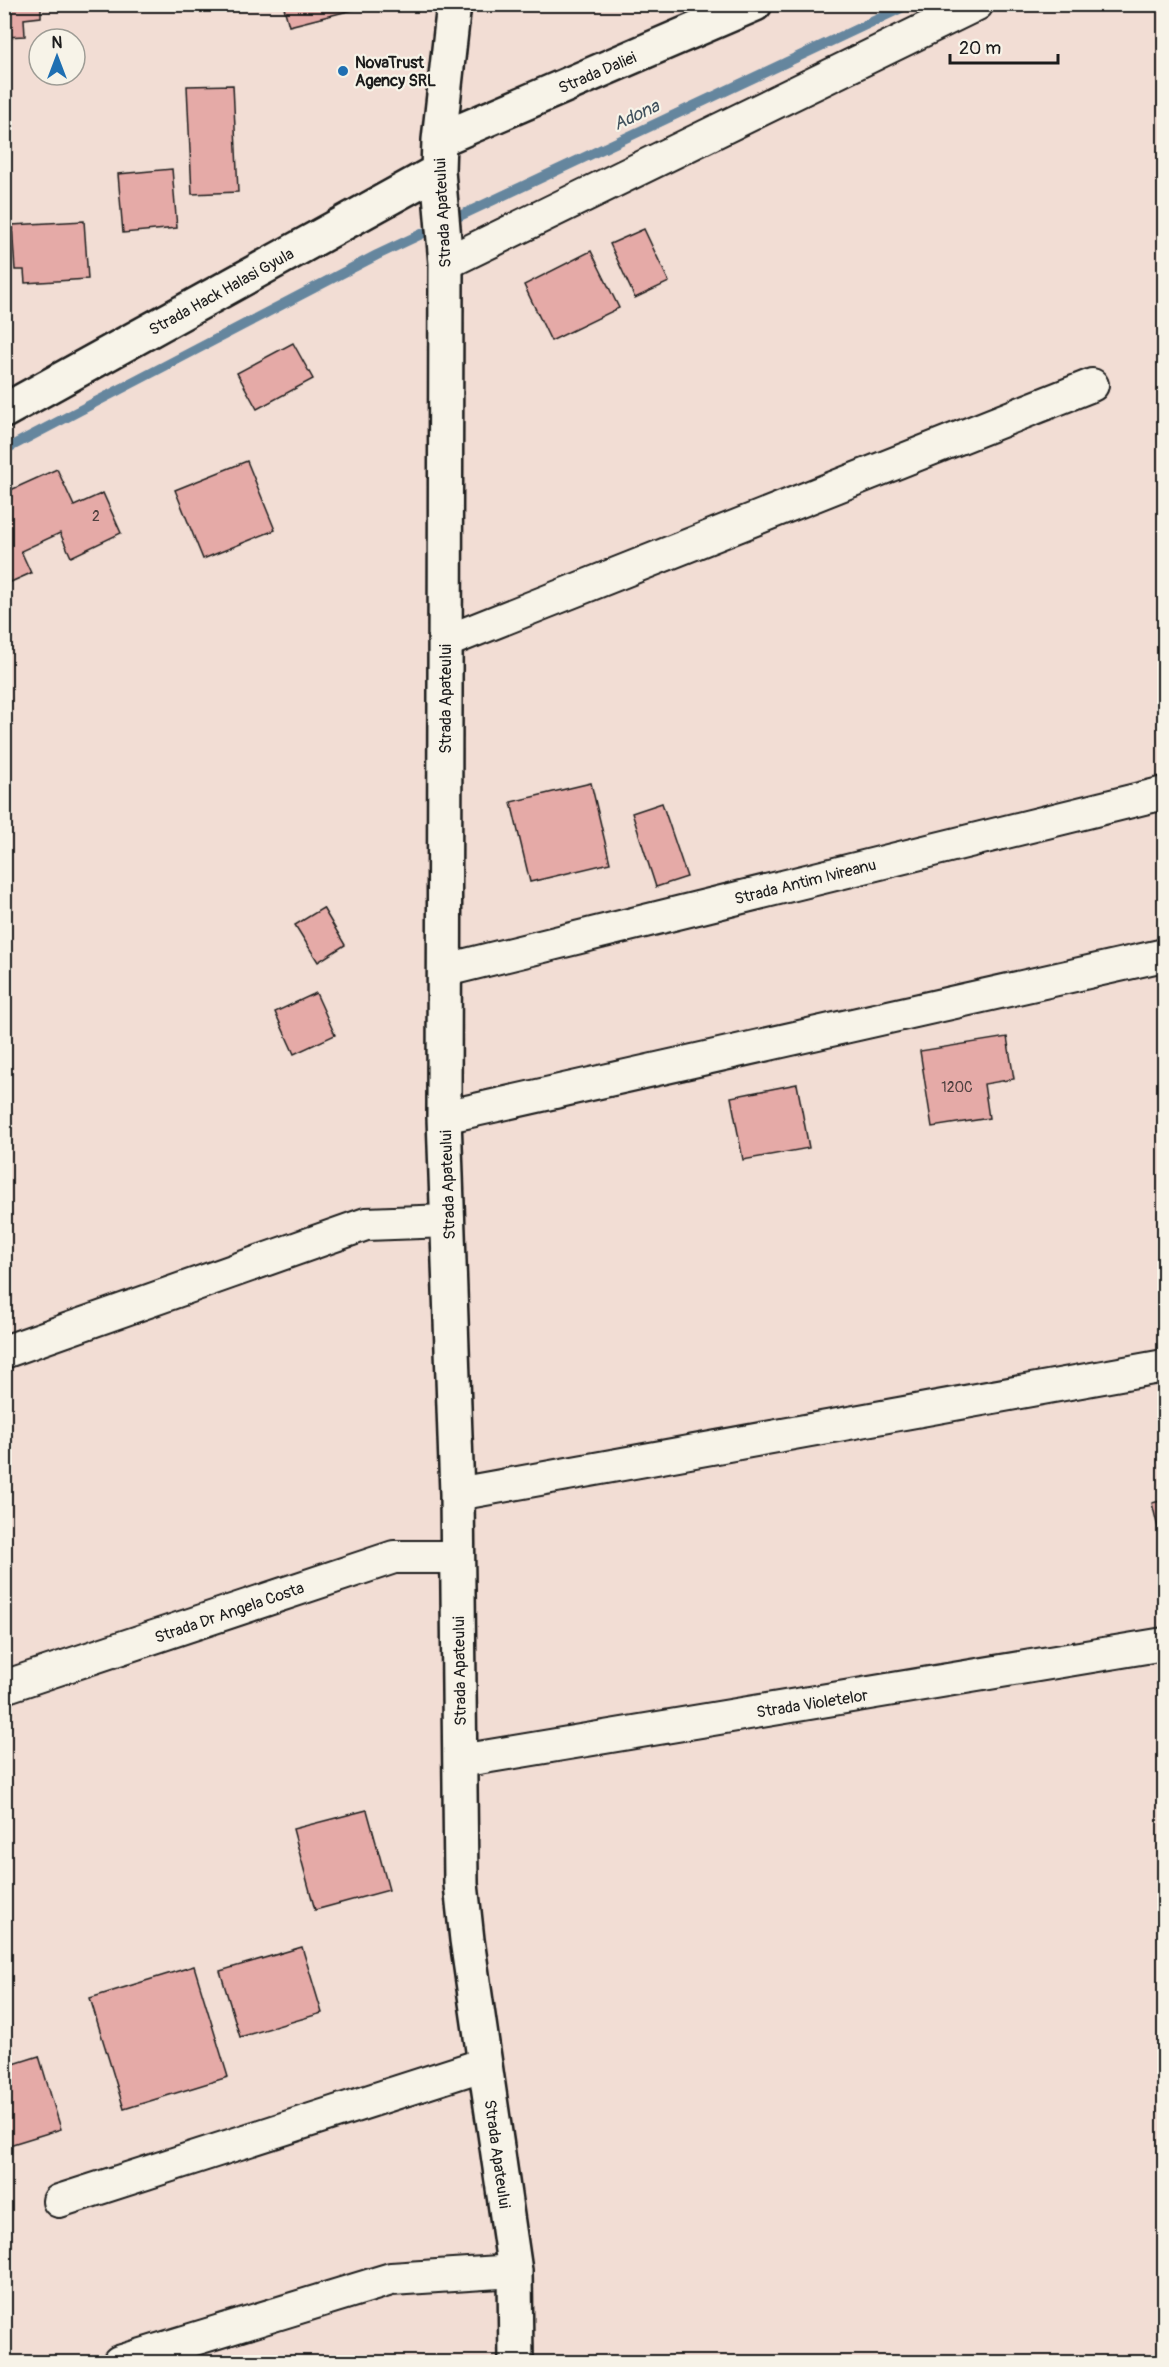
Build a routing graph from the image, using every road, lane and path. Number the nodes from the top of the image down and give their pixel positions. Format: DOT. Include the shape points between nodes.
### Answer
graph roads {
  1 [pos="454,4"];
  2 [pos="755,4"];
  3 [pos="977,4"];
  4 [pos="439,156"];
  5 [pos="446,263"];
  6 [pos="1092,385"];
  7 [pos="4,411"];
  8 [pos="445,642"];
  9 [pos="1164,792"];
  10 [pos="1164,955"];
  11 [pos="446,970"];
  12 [pos="444,1117"];
  13 [pos="448,1221"];
  14 [pos="4,1352"];
  15 [pos="1164,1366"];
  16 [pos="457,1494"];
  17 [pos="458,1557"];
  18 [pos="1164,1644"];
  19 [pos="4,1688"];
  20 [pos="460,1761"];
  21 [pos="485,2064"];
  22 [pos="59,2201"];
  23 [pos="515,2271"];
  24 [pos="119,2362"];
  25 [pos="516,2362"];
  1 -- 4 [label="street, Strada Apateului"];
  2 -- 4 [label="street, Strada Daliei"];
  3 -- 5 [label="street"];
  4 -- 5 [label="street, Strada Apateului"];
  4 -- 7 [label="street, Strada Hack Halasi Gyula"];
  5 -- 8 [label="street, Strada Apateului"];
  6 -- 8 [label="street"];
  8 -- 11 [label="street, Strada Apateului"];
  9 -- 11 [label="street, Strada Antim Ivireanu"];
  10 -- 12 [label="street"];
  11 -- 12 [label="street, Strada Apateului"];
  12 -- 13 [label="street, Strada Apateului"];
  13 -- 14 [label="street" via="366,1224"];
  13 -- 16 [label="street, Strada Apateului"];
  15 -- 16 [label="street"];
  16 -- 17 [label="street, Strada Apateului"];
  17 -- 19 [label="street, Strada Dr Angela Costa" via="394,1557"];
  17 -- 20 [label="street, Strada Apateului"];
  18 -- 20 [label="street, Strada Violetelor"];
  20 -- 21 [label="street, Strada Apateului" via="461,1884"];
  21 -- 22 [label="street"];
  21 -- 23 [label="street, Strada Apateului"];
  23 -- 24 [label="street" via="391,2278"];
  23 -- 25 [label="street, Strada Apateului"];
}
